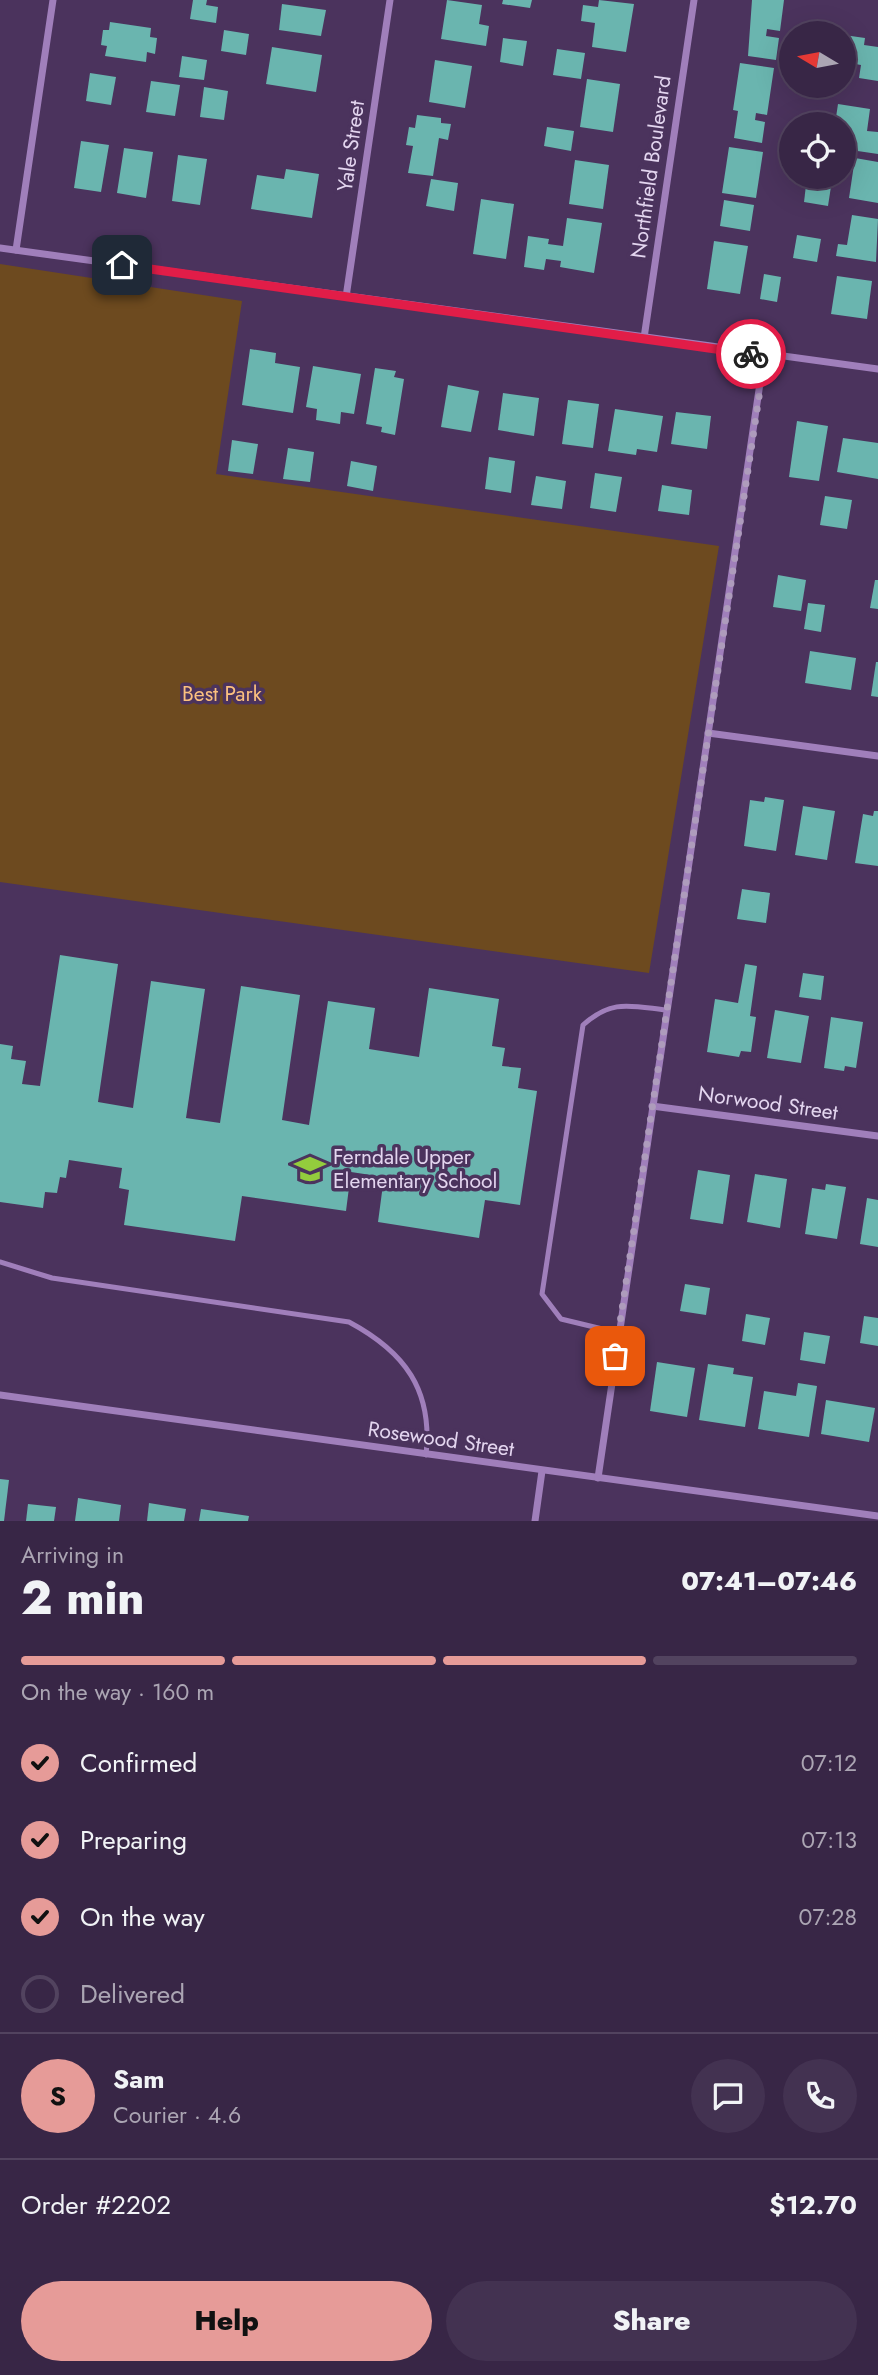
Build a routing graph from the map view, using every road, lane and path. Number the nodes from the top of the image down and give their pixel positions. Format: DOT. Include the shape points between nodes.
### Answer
graph roads {
  1 [pos="53,0"];
  2 [pos="390,0"];
  3 [pos="694,0"];
  4 [pos="0,248"];
  5 [pos="16,250"];
  6 [pos="346,296"];
  7 [pos="643,338"];
  8 [pos="764,356"];
  9 [pos="878,369"];
  10 [pos="708,733"];
  11 [pos="878,756"];
  12 [pos="666,1010"];
  13 [pos="652,1105"];
  14 [pos="878,1136"];
  15 [pos="0,1262"];
  16 [pos="619,1333"];
  17 [pos="0,1395"];
  18 [pos="426,1455"];
  19 [pos="542,1471"];
  20 [pos="598,1478"];
  21 [pos="878,1516"];
  22 [pos="535,1521"];
  1 -- 5 [label="street"];
  2 -- 6 [label="street, Yale Street"];
  3 -- 7 [label="street, Northfield Boulevard"];
  4 -- 5 [label="street"];
  5 -- 6 [label="street"];
  6 -- 7 [label="street"];
  7 -- 8 [label="street"];
  8 -- 9 [label="street"];
  8 -- 10 [label="street"];
  10 -- 11 [label="street"];
  10 -- 12 [label="street"];
  12 -- 13 [label="street"];
  12 -- 16 [label="lane" via="625,1005 599,1010 583,1025 542,1294 561,1319"];
  13 -- 14 [label="street, Norwood Street"];
  13 -- 16 [label="street"];
  15 -- 18 [label="lane" via="52,1278 349,1322 375,1336 407,1369 420,1392 429,1424"];
  16 -- 20 [label="street"];
  17 -- 18 [label="street, Rosewood Street"];
  18 -- 19 [label="street, Rosewood Street"];
  19 -- 20 [label="street, Rosewood Street"];
  19 -- 22 [label="street"];
  20 -- 21 [label="street, Rosewood Street"];
}
